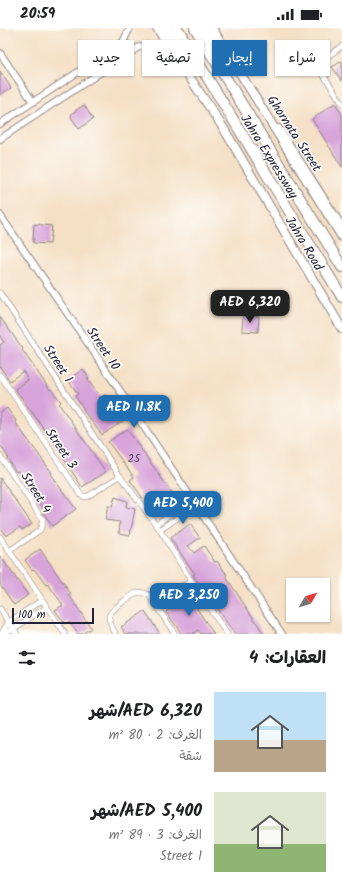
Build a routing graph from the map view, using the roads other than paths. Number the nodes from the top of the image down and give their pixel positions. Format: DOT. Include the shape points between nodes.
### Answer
graph roads {
  1 [pos="130,28"];
  2 [pos="157,28"];
  3 [pos="166,28"];
  4 [pos="177,28"];
  5 [pos="195,28"];
  6 [pos="203,28"];
  7 [pos="212,28"];
  8 [pos="124,40"];
  9 [pos="219,40"];
  10 [pos="342,46"];
  11 [pos="134,50"];
  12 [pos="1,57"];
  13 [pos="78,73"];
  14 [pos="95,76"];
  15 [pos="241,76"];
  16 [pos="242,76"];
  17 [pos="207,77"];
  18 [pos="68,80"];
  19 [pos="196,85"];
  20 [pos="74,90"];
  21 [pos="233,91"];
  22 [pos="33,102"];
  23 [pos="342,103"];
  24 [pos="0,124"];
  25 [pos="0,139"];
  26 [pos="297,193"];
  27 [pos="0,215"];
  28 [pos="342,226"];
  29 [pos="342,237"];
  30 [pos="342,260"];
  31 [pos="342,267"];
  32 [pos="0,293"];
  33 [pos="342,297"];
  34 [pos="342,329"];
  35 [pos="0,375"];
  36 [pos="0,456"];
  37 [pos="120,476"];
  38 [pos="192,499"];
  39 [pos="196,506"];
  40 [pos="156,524"];
  41 [pos="160,530"];
  42 [pos="0,537"];
  43 [pos="9,551"];
  44 [pos="191,581"];
  45 [pos="42,600"];
  46 [pos="155,604"];
  47 [pos="47,607"];
  48 [pos="0,609"];
  49 [pos="9,622"];
  50 [pos="15,632"];
  51 [pos="114,633"];
  52 [pos="1,634"];
  53 [pos="65,634"];
  54 [pos="175,634"];
  55 [pos="227,634"];
  56 [pos="282,634"];
  1 -- 8 [label="street"];
  2 -- 19 [label="main road, Jahra Road"];
  3 -- 17 [label="highway" via="190,61"];
  4 -- 17 [label="highway, Jahra Expressway"];
  5 -- 21 [label="highway, Jahra Expressway"];
  6 -- 21 [label="highway"];
  7 -- 9 [label="main road"];
  10 -- 23 [label="street" via="324,59 320,64 320,71"];
  11 -- 19 [label="street" via="146,45 158,47 176,61"];
  12 -- 22 [label="street"];
  13 -- 18 [label="street"];
  14 -- 20 [label="street"];
  15 -- 29 [label="main road"];
  16 -- 28 [label="street, Ghornata Street" via="258,95"];
  17 -- 33 [label="highway, Jahra Expressway"];
  18 -- 20 [label="street" via="75,83"];
  18 -- 22 [label="street"];
  19 -- 34 [label="main road, Jahra Road"];
  20 -- 25 [label="street"];
  21 -- 26 [label="highway, Jahra Expressway"];
  22 -- 24 [label="street"];
  26 -- 30 [label="highway"];
  26 -- 31 [label="highway, Jahra Expressway"];
  27 -- 38 [label="street, Street 10"];
  32 -- 37 [label="street, Street 1"];
  35 -- 37 [label="street, Street 3" via="80,495 88,496"];
  36 -- 43 [label="street, Street 4" via="43,520 40,530"];
  37 -- 40 [label="street, Street 1"];
  38 -- 39 [label="street, Street 10"];
  38 -- 40 [label="street"];
  39 -- 41 [label="street"];
  39 -- 56 [label="street, Street 10"];
  40 -- 41 [label="street, Street 1"];
  41 -- 44 [label="street, Street 1"];
  42 -- 43 [label="street"];
  43 -- 45 [label="street"];
  44 -- 46 [label="street"];
  44 -- 55 [label="street, Street 1"];
  45 -- 47 [label="street"];
  45 -- 49 [label="street"];
  46 -- 51 [label="street" via="149,595 144,592 137,593 109,616"];
  46 -- 54 [label="street"];
  47 -- 50 [label="street"];
  47 -- 53 [label="street"];
  48 -- 49 [label="street"];
  49 -- 50 [label="street"];
  49 -- 52 [label="street"];
  50 -- 52 [label="street"];
}
